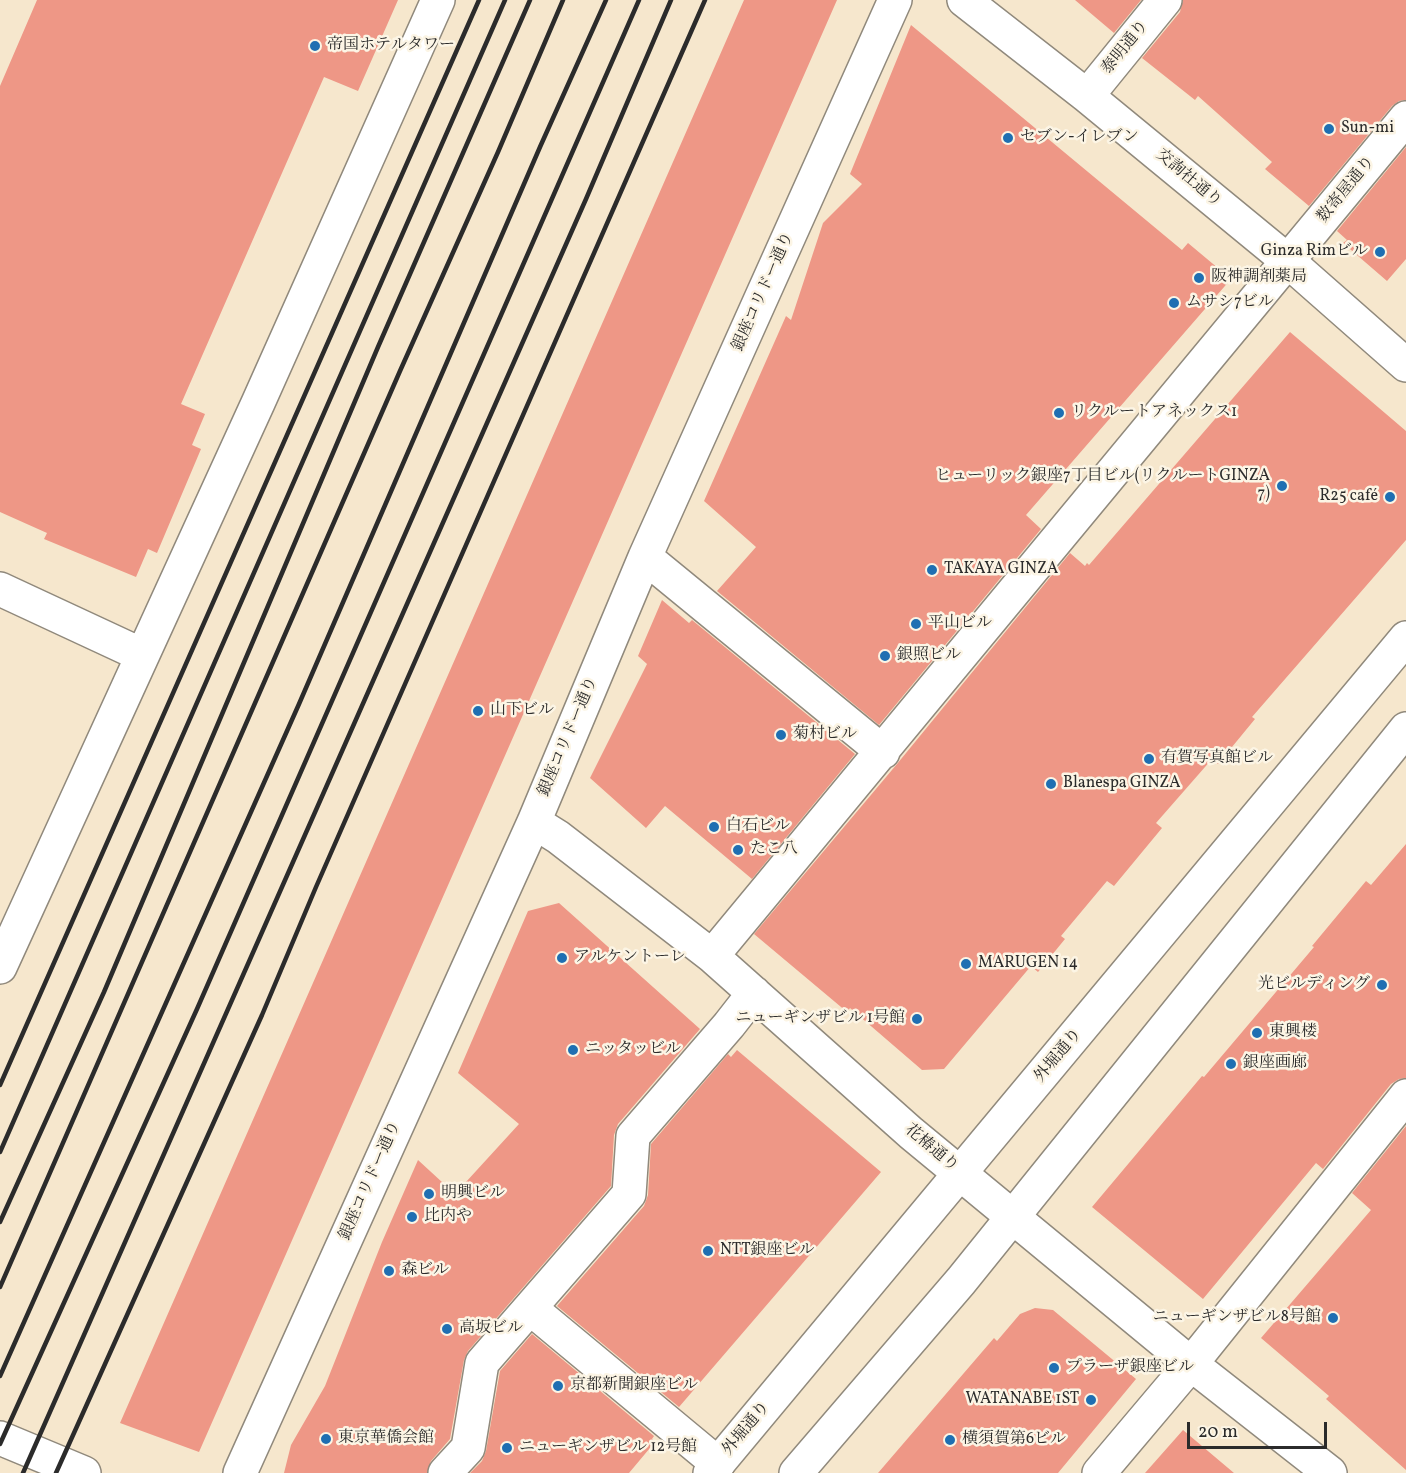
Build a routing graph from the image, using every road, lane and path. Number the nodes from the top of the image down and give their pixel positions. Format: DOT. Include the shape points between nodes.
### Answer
graph roads {
  1 [pos="438,0"];
  2 [pos="896,0"];
  3 [pos="964,0"];
  4 [pos="1165,0"];
  5 [pos="1087,96"];
  6 [pos="1406,118"];
  7 [pos="1289,262"];
  8 [pos="1406,365"];
  9 [pos="645,557"];
  10 [pos="0,589"];
  11 [pos="1406,638"];
  12 [pos="142,655"];
  13 [pos="1406,729"];
  14 [pos="883,752"];
  15 [pos="534,822"];
  16 [pos="712,956"];
  17 [pos="0,967"];
  18 [pos="754,993"];
  19 [pos="1406,1096"];
  20 [pos="961,1174"];
  21 [pos="1000,1207"];
  22 [pos="530,1308"];
  23 [pos="1191,1364"];
  24 [pos="0,1438"];
  25 [pos="714,1469"];
  26 [pos="84,1473"];
  27 [pos="240,1473"];
  28 [pos="445,1473"];
  29 [pos="796,1473"];
  30 [pos="1099,1473"];
  31 [pos="1330,1473"];
  1 -- 12 [label="street"];
  2 -- 9 [label="street, 銀座コリドー通り"];
  3 -- 5 [label="street, 交詢社通り"];
  4 -- 5 [label="street, 泰明通り"];
  5 -- 7 [label="street, 交詢社通り"];
  6 -- 7 [label="street, 数寄屋通り"];
  7 -- 8 [label="street, 交詢社通り"];
  7 -- 14 [label="street, 数寄屋通り"];
  9 -- 14 [label="street"];
  9 -- 15 [label="street, 銀座コリドー通り"];
  10 -- 12 [label="street"];
  11 -- 20 [label="street, 外堀通り"];
  12 -- 17 [label="street"];
  13 -- 21 [label="street"];
  14 -- 16 [label="street, 数寄屋通り"];
  15 -- 16 [label="street, 花椿通り"];
  15 -- 27 [label="street, 銀座コリドー通り"];
  16 -- 18 [label="street, 花椿通り"];
  18 -- 20 [label="street, 花椿通り"];
  18 -- 22 [label="street" via="633,1136 629,1194"];
  19 -- 23 [label="street"];
  20 -- 21 [label="street, 花椿通り"];
  20 -- 25 [label="street, 外堀通り"];
  21 -- 23 [label="street, 花椿通り"];
  21 -- 29 [label="street" via="961,1281"];
  22 -- 25 [label="street"];
  22 -- 28 [label="street" via="482,1363 468,1448"];
  23 -- 30 [label="street"];
  23 -- 31 [label="street, 花椿通り"];
  24 -- 26 [label="street"];
}
